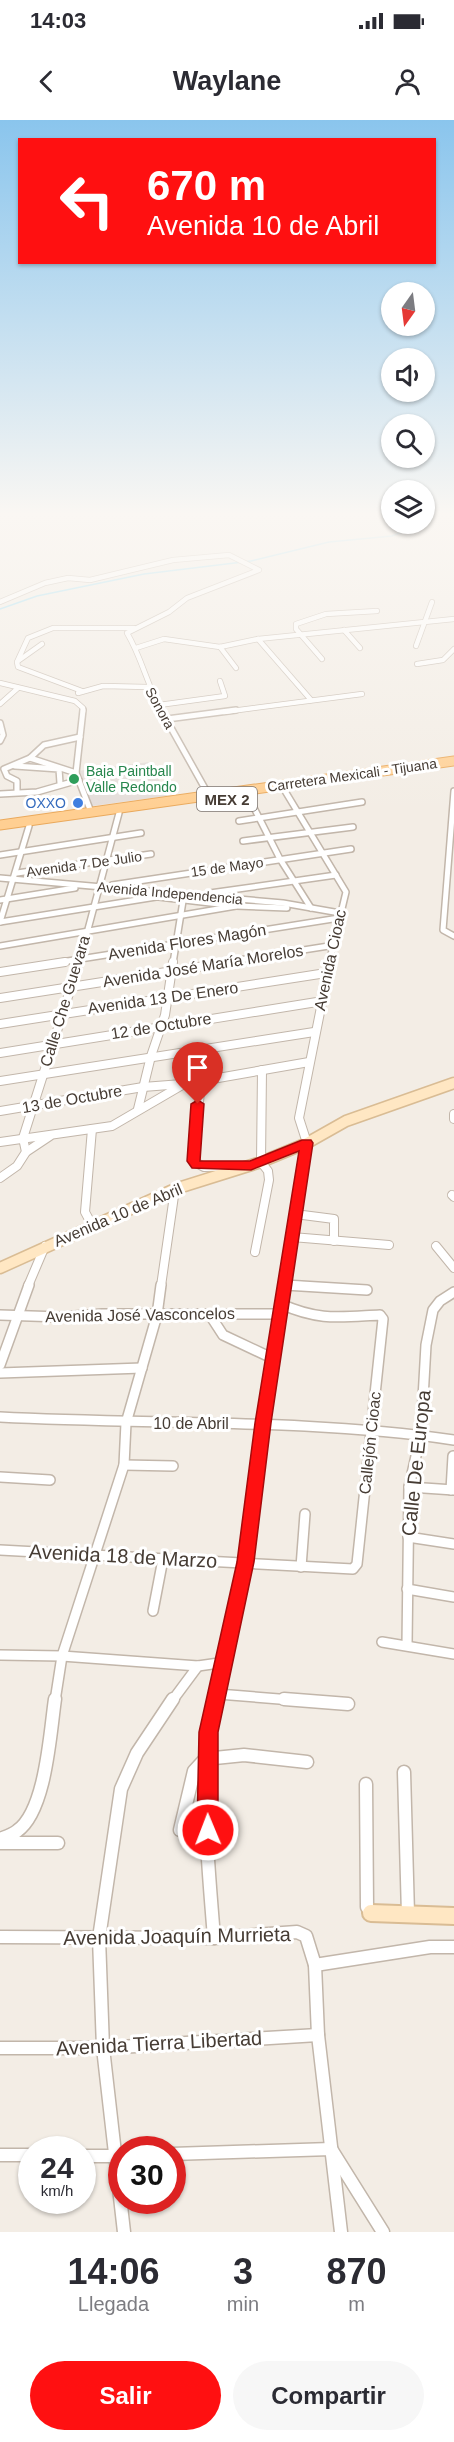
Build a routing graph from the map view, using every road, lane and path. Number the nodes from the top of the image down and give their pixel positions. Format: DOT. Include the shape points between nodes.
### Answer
graph roads {
  1 [pos="162,614"];
  2 [pos="330,614"];
  3 [pos="430,614"];
  4 [pos="454,619"];
  5 [pos="428,622"];
  6 [pos="134,628"];
  7 [pos="344,630"];
  8 [pos="301,635"];
  9 [pos="258,639"];
  10 [pos="42,644"];
  11 [pos="220,646"];
  12 [pos="416,646"];
  13 [pos="136,648"];
  14 [pos="360,648"];
  15 [pos="454,649"];
  16 [pos="322,659"];
  17 [pos="16,662"];
  18 [pos="417,664"];
  19 [pos="236,668"];
  20 [pos="220,681"];
  21 [pos="0,683"];
  22 [pos="148,687"];
  23 [pos="18,688"];
  24 [pos="82,691"];
  25 [pos="362,693"];
  26 [pos="310,700"];
  27 [pos="75,701"];
  28 [pos="0,704"];
  29 [pos="159,705"];
  30 [pos="167,719"];
  31 [pos="0,723"];
  32 [pos="80,737"];
  33 [pos="0,741"];
  34 [pos="30,758"];
  35 [pos="454,761"];
  36 [pos="12,766"];
  37 [pos="454,767"];
  38 [pos="59,769"];
  39 [pos="2,770"];
  40 [pos="76,773"];
  41 [pos="79,780"];
  42 [pos="60,783"];
  43 [pos="285,791"];
  44 [pos="454,791"];
  45 [pos="18,792"];
  46 [pos="0,794"];
  47 [pos="248,796"];
  48 [pos="210,798"];
  49 [pos="362,802"];
  50 [pos="91,812"];
  51 [pos="298,812"];
  52 [pos="118,813"];
  53 [pos="259,818"];
  54 [pos="239,821"];
  55 [pos="0,825"];
  56 [pos="29,826"];
  57 [pos="353,827"];
  58 [pos="0,831"];
  59 [pos="141,833"];
  60 [pos="309,833"];
  61 [pos="113,837"];
  62 [pos="269,838"];
  63 [pos="243,841"];
  64 [pos="351,849"];
  65 [pos="24,852"];
  66 [pos="322,853"];
  67 [pos="151,854"];
  68 [pos="0,855"];
  69 [pos="108,859"];
  70 [pos="280,859"];
  71 [pos="336,875"];
  72 [pos="16,876"];
  73 [pos="0,878"];
  74 [pos="293,881"];
  75 [pos="86,886"];
  76 [pos="100,888"];
  77 [pos="199,895"];
  78 [pos="158,897"];
  79 [pos="9,899"];
  80 [pos="0,900"];
  81 [pos="183,900"];
  82 [pos="236,906"];
  83 [pos="94,907"];
  84 [pos="301,908"];
  85 [pos="311,908"];
  86 [pos="339,915"];
  87 [pos="181,917"];
  88 [pos="0,922"];
  89 [pos="87,932"];
  90 [pos="454,936"];
  91 [pos="176,943"];
  92 [pos="335,945"];
  93 [pos="0,946"];
  94 [pos="80,959"];
  95 [pos="172,970"];
  96 [pos="0,972"];
  97 [pos="326,973"];
  98 [pos="72,986"];
  99 [pos="0,998"];
  100 [pos="168,998"];
  101 [pos="323,1001"];
  102 [pos="64,1013"];
  103 [pos="0,1024"];
  104 [pos="161,1025"];
  105 [pos="314,1032"];
  106 [pos="53,1044"];
  107 [pos="0,1053"];
  108 [pos="150,1056"];
  109 [pos="309,1062"];
  110 [pos="262,1070"];
  111 [pos="43,1073"];
  112 [pos="0,1081"];
  113 [pos="201,1082"];
  114 [pos="184,1083"];
  115 [pos="454,1083"];
  116 [pos="143,1087"];
  117 [pos="34,1105"];
  118 [pos="138,1109"];
  119 [pos="0,1111"];
  120 [pos="92,1129"];
  121 [pos="54,1133"];
  122 [pos="23,1138"];
  123 [pos="0,1142"];
  124 [pos="307,1143"];
  125 [pos="26,1152"];
  126 [pos="256,1164"];
  127 [pos="0,1178"];
  128 [pos="176,1189"];
  129 [pos="295,1214"];
  130 [pos="92,1225"];
  131 [pos="292,1238"];
  132 [pos="334,1241"];
  133 [pos="388,1245"];
  134 [pos="45,1246"];
  135 [pos="436,1246"];
  136 [pos="255,1252"];
  137 [pos="0,1268"];
  138 [pos="454,1268"];
  139 [pos="285,1285"];
  140 [pos="367,1290"];
  141 [pos="454,1292"];
  142 [pos="280,1309"];
  143 [pos="0,1315"];
  144 [pos="16,1315"];
  145 [pos="157,1315"];
  146 [pos="210,1315"];
  147 [pos="382,1317"];
  148 [pos="274,1359"];
  149 [pos="0,1365"];
  150 [pos="142,1368"];
  151 [pos="0,1373"];
  152 [pos="0,1418"];
  153 [pos="126,1423"];
  154 [pos="263,1423"];
  155 [pos="372,1430"];
  156 [pos="420,1434"];
  157 [pos="454,1440"];
  158 [pos="453,1456"];
  159 [pos="124,1465"];
  160 [pos="173,1466"];
  161 [pos="0,1477"];
  162 [pos="50,1480"];
  163 [pos="410,1487"];
  164 [pos="453,1490"];
  165 [pos="304,1514"];
  166 [pos="408,1537"];
  167 [pos="454,1544"];
  168 [pos="0,1550"];
  169 [pos="96,1556"];
  170 [pos="163,1559"];
  171 [pos="246,1562"];
  172 [pos="301,1567"];
  173 [pos="353,1569"];
  174 [pos="407,1589"];
  175 [pos="454,1597"];
  176 [pos="153,1611"];
  177 [pos="382,1642"];
  178 [pos="407,1645"];
  179 [pos="454,1654"];
  180 [pos="0,1655"];
  181 [pos="62,1656"];
  182 [pos="226,1662"];
  183 [pos="198,1666"];
  184 [pos="218,1694"];
  185 [pos="348,1704"];
  186 [pos="206,1758"];
  187 [pos="307,1762"];
  188 [pos="404,1772"];
  189 [pos="366,1784"];
  190 [pos="180,1830"];
  191 [pos="0,1841"];
  192 [pos="58,1843"];
  193 [pos="371,1913"];
  194 [pos="408,1915"];
  195 [pos="454,1916"];
  196 [pos="0,1937"];
  197 [pos="99,1938"];
  198 [pos="214,1938"];
  199 [pos="454,1947"];
  200 [pos="315,1965"];
  201 [pos="318,2035"];
  202 [pos="0,2048"];
  203 [pos="103,2048"];
  204 [pos="116,2136"];
  205 [pos="331,2149"];
  206 [pos="186,2154"];
  207 [pos="0,2155"];
  208 [pos="18,2155"];
  209 [pos="123,2214"];
  210 [pos="124,2232"];
  211 [pos="341,2232"];
  212 [pos="383,2232"];
  1 -- 6 [label="street"];
  2 -- 8 [label="street" via="296,624"];
  3 -- 5 [label="street"];
  4 -- 5 [label="street"];
  5 -- 7 [label="street"];
  5 -- 12 [label="street" via="420,630"];
  6 -- 13 [label="street, Sonora" via="127,633"];
  6 -- 17 [label="street" via="48,629 28,638"];
  7 -- 8 [label="street"];
  7 -- 14 [label="street"];
  8 -- 9 [label="street"];
  8 -- 16 [label="street"];
  9 -- 11 [label="street"];
  9 -- 26 [label="street"];
  10 -- 17 [label="street"];
  11 -- 13 [label="street" via="164,639"];
  11 -- 19 [label="street"];
  13 -- 22 [label="street, Sonora"];
  15 -- 18 [label="street" via="443,660"];
  17 -- 24 [label="street" via="31,674"];
  20 -- 29 [label="street" via="225,696"];
  21 -- 23 [label="street"];
  22 -- 24 [label="street"];
  22 -- 29 [label="street, Sonora"];
  23 -- 27 [label="street"];
  23 -- 28 [label="street"];
  24 -- 27 [label="street"];
  25 -- 26 [label="street"];
  26 -- 30 [label="street"];
  27 -- 32 [label="street" via="83,708"];
  29 -- 30 [label="street, Sonora"];
  30 -- 48 [label="street, Sonora"];
  31 -- 33 [label="street"];
  32 -- 34 [label="street" via="45,745"];
  32 -- 40 [label="street"];
  34 -- 36 [label="street"];
  34 -- 38 [label="street"];
  35 -- 48 [label="main road, Carretera Mexicali - Tijuana / MEX 2"];
  36 -- 38 [label="street"];
  36 -- 39 [label="street"];
  37 -- 43 [label="main road, Carretera Mexicali - Tijuana / MEX 2"];
  38 -- 40 [label="street"];
  38 -- 42 [label="street"];
  39 -- 45 [label="street" via="17,781"];
  40 -- 41 [label="street"];
  41 -- 42 [label="street"];
  41 -- 50 [label="street"];
  42 -- 45 [label="street" via="46,790"];
  43 -- 47 [label="main road, Carretera Mexicali - Tijuana / MEX 2"];
  43 -- 51 [label="street, Avenida Cioac"];
  44 -- 90 [label="street" via="443,930"];
  45 -- 46 [label="street"];
  47 -- 48 [label="main road, Carretera Mexicali - Tijuana / MEX 2"];
  47 -- 53 [label="street"];
  48 -- 50 [label="main road, Carretera Mexicali - Tijuana / MEX 2"];
  48 -- 52 [label="main road, Carretera Mexicali - Tijuana / MEX 2"];
  49 -- 51 [label="street"];
  50 -- 55 [label="main road, Carretera Mexicali - Tijuana / MEX 2"];
  51 -- 53 [label="street"];
  51 -- 60 [label="street, Avenida Cioac"];
  52 -- 56 [label="main road, Carretera Mexicali - Tijuana / MEX 2"];
  52 -- 61 [label="street, Calle Che Guevara"];
  53 -- 54 [label="street"];
  53 -- 62 [label="street"];
  56 -- 58 [label="main road, Carretera Mexicali - Tijuana / MEX 2"];
  56 -- 65 [label="street"];
  57 -- 60 [label="street"];
  59 -- 61 [label="street"];
  60 -- 62 [label="street"];
  60 -- 66 [label="street, Avenida Cioac"];
  61 -- 65 [label="street"];
  61 -- 69 [label="street, Calle Che Guevara"];
  62 -- 63 [label="street"];
  62 -- 70 [label="street"];
  64 -- 66 [label="street, 15 de Mayo"];
  65 -- 68 [label="street"];
  65 -- 72 [label="street"];
  66 -- 70 [label="street, 15 de Mayo"];
  66 -- 71 [label="street, Avenida Cioac"];
  67 -- 69 [label="street, Avenida 7 De Julio"];
  69 -- 72 [label="street, Avenida 7 De Julio"];
  69 -- 76 [label="street, Calle Che Guevara"];
  70 -- 74 [label="street"];
  70 -- 76 [label="street, 15 de Mayo"];
  71 -- 74 [label="street"];
  71 -- 86 [label="street, Avenida Cioac" via="346,892"];
  72 -- 73 [label="street, Avenida Independencia"];
  72 -- 75 [label="street, Avenida Independencia"];
  72 -- 79 [label="street"];
  74 -- 77 [label="street"];
  74 -- 85 [label="street"];
  75 -- 76 [label="street, Avenida Independencia"];
  75 -- 79 [label="street"];
  76 -- 77 [label="street, Avenida Independencia"];
  76 -- 78 [label="street"];
  76 -- 83 [label="street, Calle Che Guevara"];
  77 -- 84 [label="street, Avenida Independencia"];
  78 -- 81 [label="street"];
  78 -- 83 [label="street"];
  79 -- 80 [label="street"];
  79 -- 88 [label="street"];
  81 -- 82 [label="street"];
  81 -- 87 [label="street"];
  82 -- 84 [label="street"];
  82 -- 87 [label="street"];
  83 -- 88 [label="street"];
  83 -- 89 [label="street, Calle Che Guevara"];
  84 -- 85 [label="street, Avenida Independencia"];
  85 -- 86 [label="street, Avenida Independencia"];
  86 -- 91 [label="street, Avenida Flores Magón"];
  86 -- 92 [label="street, Avenida Cioac"];
  87 -- 89 [label="street"];
  87 -- 91 [label="street"];
  89 -- 93 [label="street"];
  89 -- 94 [label="street, Calle Che Guevara"];
  91 -- 94 [label="street, Avenida Flores Magón"];
  91 -- 95 [label="street"];
  92 -- 95 [label="street, Avenida José María Morelos"];
  92 -- 97 [label="street, Avenida Cioac"];
  94 -- 96 [label="street, Avenida Flores Magón"];
  94 -- 98 [label="street, Calle Che Guevara"];
  95 -- 98 [label="street, Avenida José María Morelos"];
  95 -- 100 [label="street"];
  97 -- 100 [label="street, Avenida 13 De Enero"];
  97 -- 101 [label="street, Avenida Cioac"];
  98 -- 99 [label="street, Avenida José María Morelos"];
  98 -- 102 [label="street, Calle Che Guevara"];
  100 -- 102 [label="street, Avenida 13 De Enero"];
  100 -- 104 [label="street"];
  101 -- 104 [label="street, 12 de Octubre"];
  101 -- 105 [label="street, Avenida Cioac"];
  102 -- 103 [label="street, Avenida 13 De Enero"];
  102 -- 106 [label="street, Calle Che Guevara"];
  104 -- 106 [label="street, 12 de Octubre"];
  104 -- 108 [label="street"];
  105 -- 108 [label="street"];
  105 -- 109 [label="street, Avenida Cioac"];
  106 -- 107 [label="street, 12 de Octubre"];
  106 -- 111 [label="street, Calle Che Guevara"];
  108 -- 111 [label="street"];
  108 -- 116 [label="street"];
  109 -- 110 [label="street, 13 de Octubre"];
  109 -- 124 [label="street, Avenida Cioac" via="299,1118"];
  110 -- 113 [label="street, 13 de Octubre"];
  110 -- 126 [label="street"];
  111 -- 112 [label="street"];
  111 -- 117 [label="street, Calle Che Guevara"];
  113 -- 114 [label="street, 13 de Octubre"];
  113 -- 126 [label="street" via="193,1161 204,1167"];
  114 -- 116 [label="street, 13 de Octubre"];
  114 -- 118 [label="street, 13 de Octubre"];
  115 -- 124 [label="street, Avenida 10 de Abril" via="346,1121"];
  116 -- 117 [label="street, 13 de Octubre"];
  116 -- 118 [label="street"];
  117 -- 119 [label="street, 13 de Octubre"];
  117 -- 122 [label="street, Calle Che Guevara"];
  118 -- 120 [label="street, 13 de Octubre" via="120,1123"];
  120 -- 121 [label="street, 13 de Octubre"];
  120 -- 130 [label="street" via="85,1212"];
  121 -- 122 [label="street, 13 de Octubre"];
  121 -- 125 [label="street"];
  122 -- 123 [label="street, 13 de Octubre"];
  122 -- 125 [label="street"];
  124 -- 126 [label="street, Avenida 10 de Abril"];
  124 -- 129 [label="street"];
  125 -- 127 [label="street" via="17,1166"];
  126 -- 128 [label="street, Avenida 10 de Abril"];
  126 -- 136 [label="street" via="268,1171 268,1192"];
  128 -- 130 [label="street, Avenida 10 de Abril"];
  128 -- 145 [label="street"];
  129 -- 131 [label="street"];
  129 -- 132 [label="street" via="334,1219"];
  130 -- 134 [label="street, Avenida 10 de Abril"];
  131 -- 132 [label="street"];
  131 -- 139 [label="street"];
  132 -- 133 [label="street"];
  134 -- 137 [label="street, Avenida 10 de Abril"];
  134 -- 144 [label="street"];
  135 -- 138 [label="street"];
  139 -- 140 [label="street"];
  139 -- 142 [label="street"];
  141 -- 156 [label="street, Calle De Europa" via="440,1301 431,1318"];
  142 -- 146 [label="street, Avenida José Vasconcelos"];
  142 -- 147 [label="street, Avenida José Vasconcelos" via="324,1318"];
  142 -- 148 [label="street"];
  143 -- 144 [label="street, Avenida José Vasconcelos"];
  144 -- 145 [label="street, Avenida José Vasconcelos"];
  144 -- 149 [label="street"];
  145 -- 146 [label="street, Avenida José Vasconcelos"];
  145 -- 150 [label="street"];
  146 -- 148 [label="street" via="223,1335"];
  147 -- 155 [label="street, Callejón Cioac"];
  148 -- 154 [label="street"];
  150 -- 151 [label="street"];
  150 -- 153 [label="street"];
  152 -- 153 [label="street, 10 de Abril"];
  153 -- 154 [label="street, 10 de Abril"];
  153 -- 159 [label="street"];
  154 -- 155 [label="street, 10 de Abril"];
  154 -- 171 [label="street"];
  155 -- 156 [label="street, 10 de Abril"];
  155 -- 173 [label="street, Callejón Cioac" via="357,1564"];
  156 -- 157 [label="street, 10 de Abril"];
  156 -- 163 [label="street, Calle De Europa"];
  158 -- 164 [label="street"];
  159 -- 160 [label="street"];
  159 -- 169 [label="street"];
  161 -- 162 [label="street"];
  163 -- 164 [label="street"];
  163 -- 166 [label="street, Calle De Europa"];
  165 -- 172 [label="street"];
  166 -- 167 [label="street"];
  166 -- 174 [label="street, Calle De Europa"];
  168 -- 169 [label="street, Avenida 18 de Marzo"];
  169 -- 170 [label="street, Avenida 18 de Marzo"];
  169 -- 181 [label="street"];
  170 -- 171 [label="street, Avenida 18 de Marzo"];
  170 -- 176 [label="street"];
  171 -- 172 [label="street, Avenida 18 de Marzo"];
  171 -- 182 [label="street"];
  172 -- 173 [label="street, Avenida 18 de Marzo"];
  174 -- 175 [label="street"];
  174 -- 178 [label="street, Calle De Europa"];
  177 -- 178 [label="street"];
  178 -- 179 [label="street"];
  180 -- 181 [label="street"];
  181 -- 183 [label="street"];
  181 -- 191 [label="street" via="42,1782 32,1815 18,1831"];
  182 -- 183 [label="street"];
  182 -- 184 [label="street"];
  183 -- 197 [label="street" via="161,1715 121,1789"];
  184 -- 185 [label="street"];
  184 -- 186 [label="street"];
  186 -- 187 [label="street" via="240,1756"];
  186 -- 190 [label="street" via="194,1771"];
  186 -- 198 [label="street"];
  188 -- 194 [label="street"];
  189 -- 193 [label="street" via="367,1907"];
  191 -- 192 [label="street"];
  193 -- 194 [label="street"];
  194 -- 195 [label="street"];
  196 -- 197 [label="street, Avenida Joaquín Murrieta"];
  197 -- 198 [label="street, Avenida Joaquín Murrieta"];
  197 -- 203 [label="street"];
  198 -- 200 [label="street, Avenida Joaquín Murrieta" via="297,1932 306,1935"];
  199 -- 200 [label="street" via="430,1947"];
  200 -- 201 [label="street, Avenida Joaquín Murrieta"];
  201 -- 203 [label="street, Avenida Tierra Libertad"];
  201 -- 205 [label="street, Avenida Joaquín Murrieta"];
  202 -- 203 [label="street, Avenida Tierra Libertad"];
  203 -- 204 [label="street"];
  205 -- 206 [label="street"];
  205 -- 211 [label="street, Avenida Joaquín Murrieta"];
  205 -- 212 [label="street"];
  207 -- 208 [label="street"];
  209 -- 210 [label="street"];
}
